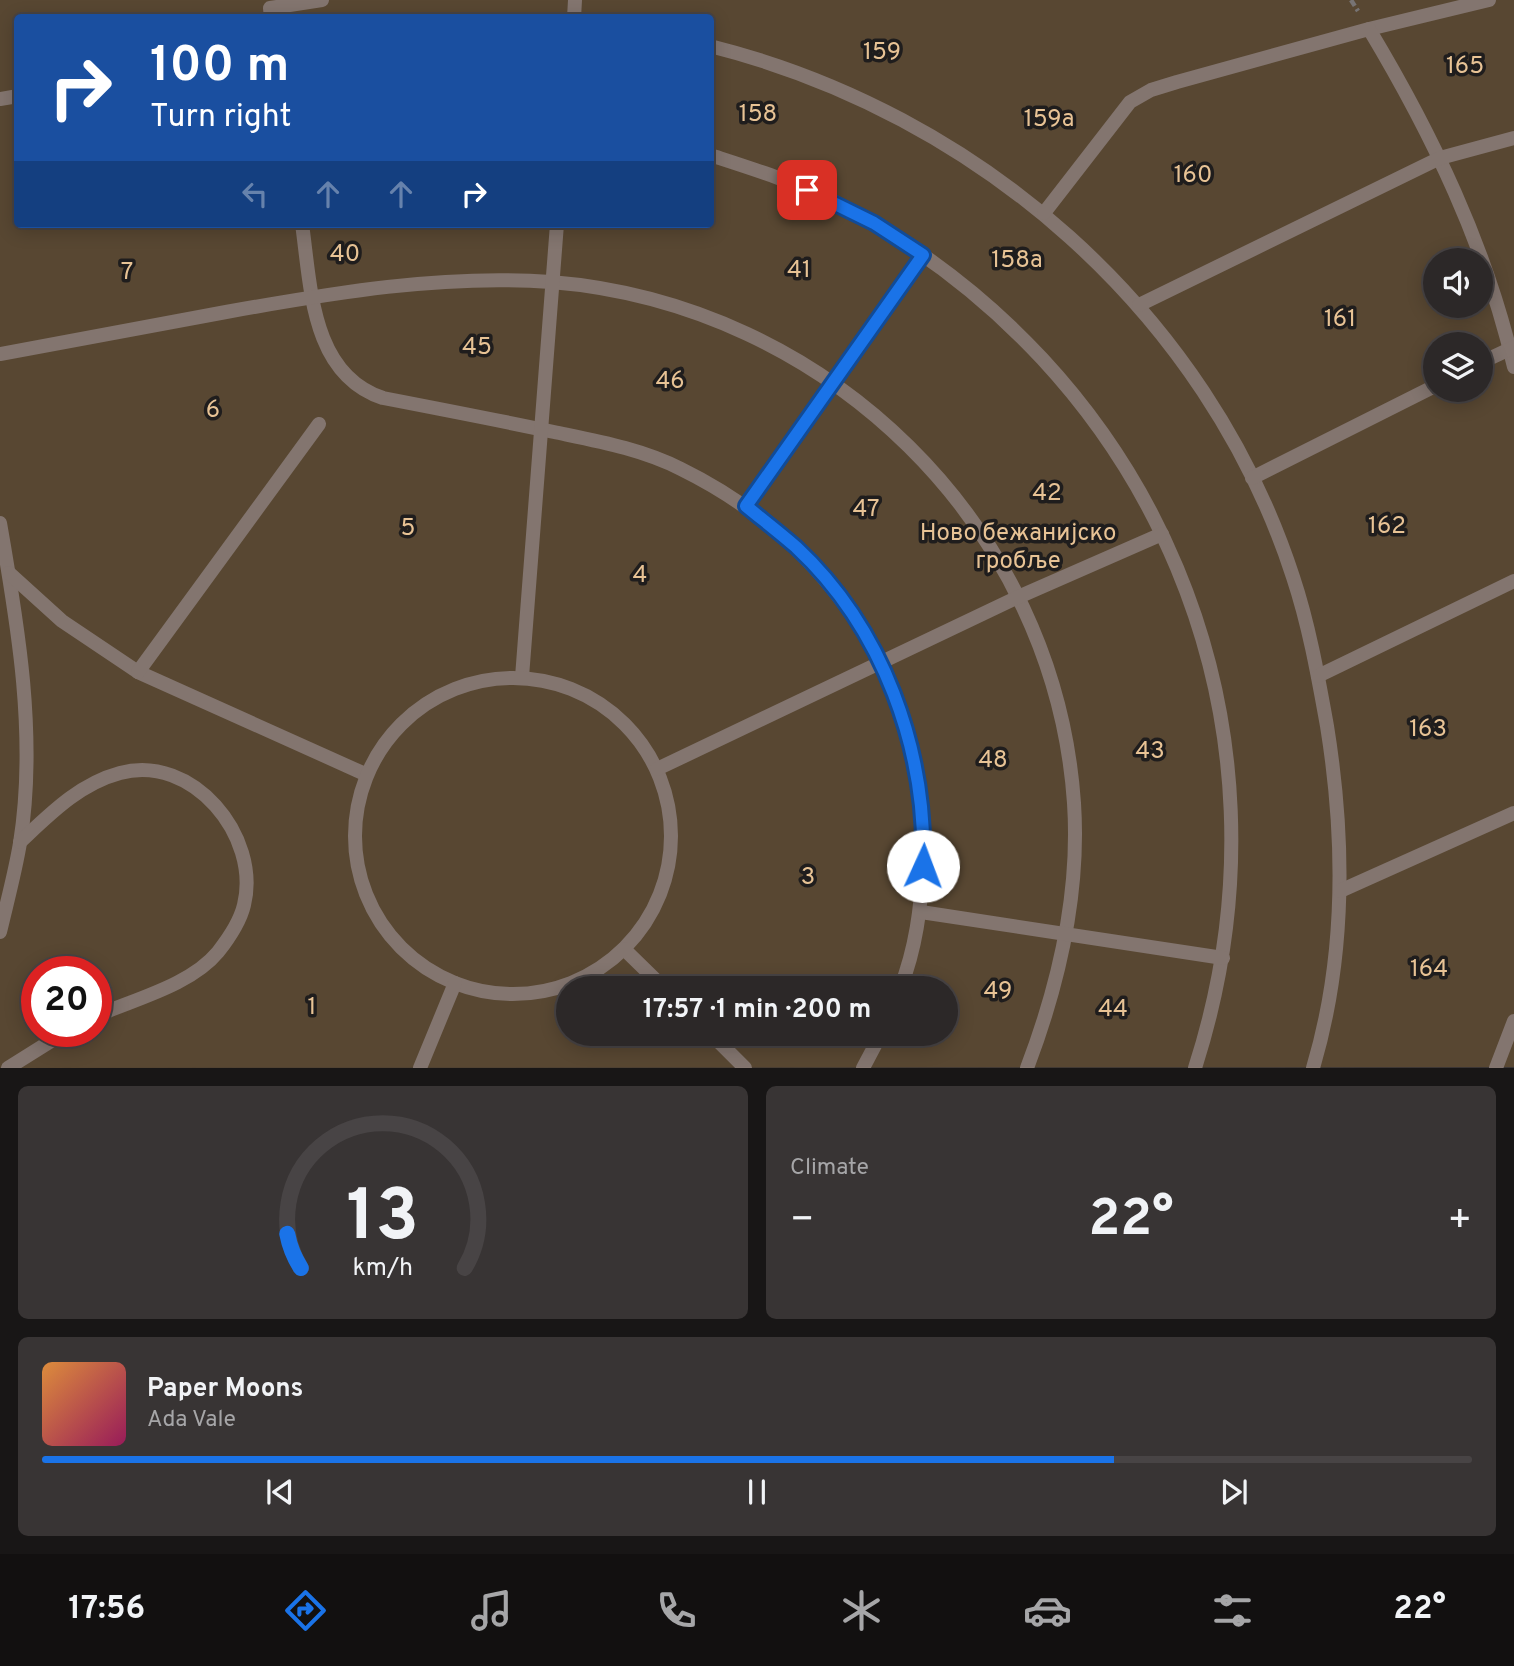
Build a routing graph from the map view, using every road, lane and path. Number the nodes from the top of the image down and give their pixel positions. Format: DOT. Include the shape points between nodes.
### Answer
graph roads {
  1 [pos="322,0"];
  2 [pos="1489,0"];
  3 [pos="271,14"];
  4 [pos="1369,29"];
  5 [pos="714,47"];
  6 [pos="1514,138"];
  7 [pos="714,156"];
  8 [pos="1440,158"];
  9 [pos="1044,213"];
  10 [pos="303,228"];
  11 [pos="557,228"];
  12 [pos="923,255"];
  13 [pos="552,282"];
  14 [pos="312,296"];
  15 [pos="1139,305"];
  16 [pos="1512,348"];
  17 [pos="0,354"];
  18 [pos="1493,357"];
  19 [pos="1514,367"];
  20 [pos="833,381"];
  21 [pos="1423,392"];
  22 [pos="319,424"];
  23 [pos="542,429"];
  24 [pos="1252,478"];
  25 [pos="746,506"];
  26 [pos="0,523"];
  27 [pos="1162,534"];
  28 [pos="9,573"];
  29 [pos="1514,581"];
  30 [pos="1016,598"];
  31 [pos="0,623"];
  32 [pos="15,626"];
  33 [pos="882,664"];
  34 [pos="138,672"];
  35 [pos="1318,676"];
  36 [pos="522,677"];
  37 [pos="657,769"];
  38 [pos="365,774"];
  39 [pos="1514,813"];
  40 [pos="20,842"];
  41 [pos="1340,891"];
  42 [pos="921,912"];
  43 [pos="0,932"];
  44 [pos="1065,935"];
  45 [pos="624,949"];
  46 [pos="1223,958"];
  47 [pos="652,976"];
  48 [pos="904,976"];
  49 [pos="455,983"];
  50 [pos="112,1009"];
  51 [pos="1514,1021"];
  52 [pos="723,1046"];
  53 [pos="875,1046"];
  54 [pos="41,1047"];
  55 [pos="8,1068"];
  56 [pos="420,1068"];
  57 [pos="745,1068"];
  58 [pos="863,1068"];
  59 [pos="1027,1068"];
  60 [pos="1195,1068"];
  61 [pos="1313,1068"];
  62 [pos="1496,1068"];
  1 -- 3 [label="lane" via="270,8"];
  2 -- 4 [label="lane"];
  4 -- 8 [label="lane"];
  4 -- 9 [label="lane" via="1164,86 1130,102"];
  5 -- 9 [label="lane" via="774,63 878,106 965,156"];
  6 -- 8 [label="lane"];
  7 -- 12 [label="lane" via="782,178 833,201"];
  8 -- 15 [label="lane"];
  8 -- 16 [label="lane" via="1478,248"];
  9 -- 15 [label="lane"];
  10 -- 14 [label="lane"];
  11 -- 13 [label="lane"];
  12 -- 20 [label="lane"];
  12 -- 27 [label="lane" via="966,286 1063,384 1119,460"];
  13 -- 14 [label="lane" via="489,280"];
  13 -- 20 [label="lane" via="695,311 777,347"];
  13 -- 23 [label="lane"];
  14 -- 17 [label="lane"];
  14 -- 23 [label="lane" via="329,353 361,388 383,398"];
  15 -- 24 [label="lane" via="1190,371"];
  16 -- 18 [label="lane"];
  16 -- 19 [label="lane"];
  20 -- 25 [label="lane"];
  20 -- 30 [label="lane" via="890,427 936,475 980,533"];
  21 -- 24 [label="lane"];
  22 -- 34 [label="lane"];
  23 -- 25 [label="lane" via="613,444 680,468"];
  23 -- 36 [label="lane"];
  24 -- 35 [label="lane" via="1293,577"];
  25 -- 33 [label="lane" via="797,548 845,603"];
  26 -- 28 [label="lane"];
  27 -- 30 [label="lane"];
  27 -- 46 [label="lane" via="1197,619 1226,742 1232,864"];
  28 -- 32 [label="lane"];
  28 -- 34 [label="lane" via="62,621"];
  29 -- 35 [label="lane"];
  30 -- 33 [label="lane"];
  30 -- 44 [label="lane" via="1049,678 1069,763 1075,850"];
  31 -- 32 [label="lane"];
  32 -- 40 [label="lane" via="26,737"];
  33 -- 37 [label="lane"];
  33 -- 42 [label="lane" via="911,741 925,821"];
  34 -- 38 [label="lane"];
  35 -- 41 [label="lane" via="1334,771"];
  36 -- 37 [label="lane" via="561,684 600,703 633,733"];
  36 -- 38 [label="lane" via="469,683 426,703 390,735"];
  37 -- 45 [label="lane" via="670,816 669,864 653,910"];
  38 -- 49 [label="lane" via="355,849 373,911 391,938 415,960"];
  39 -- 41 [label="lane"];
  40 -- 43 [label="lane"];
  40 -- 50 [label="lane" via="87,785 121,772 149,770 169,774 216,803 233,829 246,881 236,926 217,953 195,971"];
  41 -- 61 [label="lane" via="1332,976"];
  42 -- 44 [label="lane"];
  42 -- 48 [label="lane"];
  44 -- 46 [label="lane"];
  44 -- 59 [label="lane" via="1049,1011"];
  45 -- 47 [label="lane"];
  45 -- 49 [label="lane" via="599,970 538,993 505,995"];
  46 -- 60 [label="lane"];
  49 -- 56 [label="lane"];
  51 -- 62 [label="lane"];
  52 -- 57 [label="lane"];
  53 -- 58 [label="lane"];
  54 -- 55 [label="lane"];
}
